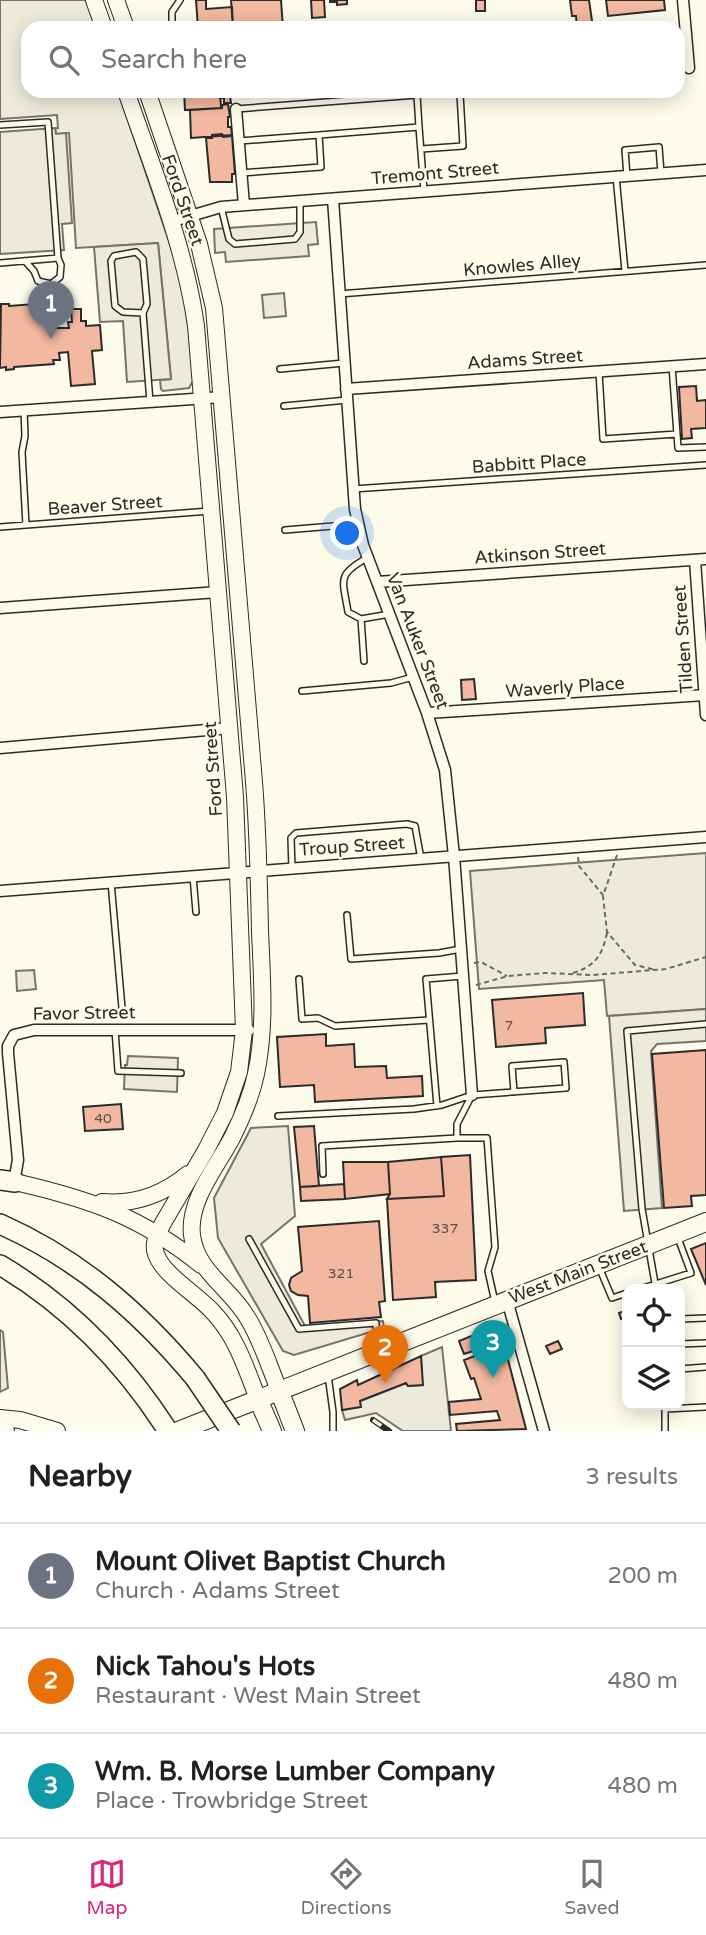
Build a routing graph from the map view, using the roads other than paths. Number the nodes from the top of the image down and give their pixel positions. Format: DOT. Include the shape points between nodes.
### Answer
graph roads {
  1 [pos="94,0"];
  2 [pos="116,0"];
  3 [pos="180,0"];
  4 [pos="683,0"];
  5 [pos="102,21"];
  6 [pos="124,21"];
  7 [pos="172,21"];
  8 [pos="685,21"];
  9 [pos="685,23"];
  10 [pos="689,68"];
  11 [pos="128,98"];
  12 [pos="149,98"];
  13 [pos="378,98"];
  14 [pos="417,98"];
  15 [pos="460,98"];
  16 [pos="236,109"];
  17 [pos="0,125"];
  18 [pos="419,127"];
  19 [pos="319,135"];
  20 [pos="239,141"];
  21 [pos="421,149"];
  22 [pos="706,170"];
  23 [pos="241,173"];
  24 [pos="662,173"];
  25 [pos="622,176"];
  26 [pos="424,191"];
  27 [pos="332,199"];
  28 [pos="300,201"];
  29 [pos="244,205"];
  30 [pos="221,207"];
  31 [pos="189,215"];
  32 [pos="170,222"];
  33 [pos="58,258"];
  34 [pos="24,261"];
  35 [pos="0,263"];
  36 [pos="706,265"];
  37 [pos="625,271"];
  38 [pos="340,294"];
  39 [pos="143,313"];
  40 [pos="344,363"];
  41 [pos="706,364"];
  42 [pos="672,366"];
  43 [pos="280,369"];
  44 [pos="599,371"];
  45 [pos="347,395"];
  46 [pos="223,397"];
  47 [pos="202,399"];
  48 [pos="150,402"];
  49 [pos="284,405"];
  50 [pos="24,410"];
  51 [pos="0,412"];
  52 [pos="677,434"];
  53 [pos="706,447"];
  54 [pos="706,465"];
  55 [pos="353,489"];
  56 [pos="211,511"];
  57 [pos="357,524"];
  58 [pos="26,525"];
  59 [pos="0,527"];
  60 [pos="285,530"];
  61 [pos="367,558"];
  62 [pos="701,560"];
  63 [pos="377,582"];
  64 [pos="218,592"];
  65 [pos="0,608"];
  66 [pos="390,614"];
  67 [pos="361,619"];
  68 [pos="364,661"];
  69 [pos="413,677"];
  70 [pos="302,691"];
  71 [pos="705,695"];
  72 [pos="427,713"];
  73 [pos="706,715"];
  74 [pos="230,729"];
  75 [pos="0,748"];
  76 [pos="706,837"];
  77 [pos="454,856"];
  78 [pos="421,859"];
  79 [pos="292,869"];
  80 [pos="258,871"];
  81 [pos="239,873"];
  82 [pos="193,876"];
  83 [pos="111,882"];
  84 [pos="0,891"];
  85 [pos="196,912"];
  86 [pos="347,915"];
  87 [pos="461,949"];
  88 [pos="299,979"];
  89 [pos="463,981"];
  90 [pos="122,1008"];
  91 [pos="429,1020"];
  92 [pos="706,1024"];
  93 [pos="115,1030"];
  94 [pos="244,1030"];
  95 [pos="262,1030"];
  96 [pos="5,1073"];
  97 [pos="181,1073"];
  98 [pos="514,1092"];
  99 [pos="472,1095"];
  100 [pos="437,1106"];
  101 [pos="278,1116"];
  102 [pos="457,1138"];
  103 [pos="195,1168"];
  104 [pos="323,1174"];
  105 [pos="5,1180"];
  106 [pos="84,1199"];
  107 [pos="706,1222"];
  108 [pos="0,1224"];
  109 [pos="676,1233"];
  110 [pos="158,1234"];
  111 [pos="249,1239"];
  112 [pos="648,1245"];
  113 [pos="0,1265"];
  114 [pos="597,1265"];
  115 [pos="202,1267"];
  116 [pos="655,1284"];
  117 [pos="664,1284"];
  118 [pos="622,1295"];
  119 [pos="501,1303"];
  120 [pos="706,1318"];
  121 [pos="685,1319"];
  122 [pos="706,1343"];
  123 [pos="685,1344"];
  124 [pos="377,1352"];
  125 [pos="706,1367"];
  126 [pos="685,1369"];
  127 [pos="328,1371"];
  128 [pos="195,1378"];
  129 [pos="279,1390"];
  130 [pos="258,1399"];
  131 [pos="685,1407"];
  132 [pos="706,1407"];
  133 [pos="665,1410"];
  134 [pos="0,1418"];
  135 [pos="0,1429"];
  136 [pos="6,1431"];
  137 [pos="57,1431"];
  138 [pos="168,1431"];
  139 [pos="177,1431"];
  140 [pos="224,1431"];
  141 [pos="232,1431"];
  142 [pos="272,1431"];
  143 [pos="295,1431"];
  144 [pos="333,1431"];
  145 [pos="544,1431"];
  146 [pos="665,1431"];
  1 -- 5 [label="main road"];
  2 -- 6 [label="main road"];
  3 -- 7 [label="lane"];
  4 -- 8 [label="street"];
  9 -- 10 [label="street"];
  11 -- 32 [label="main road, Ford Street"];
  12 -- 31 [label="main road, Ford Street"];
  13 -- 16 [label="lane"];
  14 -- 18 [label="lane"];
  15 -- 21 [label="lane" via="463,146"];
  16 -- 20 [label="street"];
  17 -- 33 [label="lane" via="48,122"];
  18 -- 19 [label="lane"];
  18 -- 21 [label="lane"];
  19 -- 20 [label="lane"];
  19 -- 23 [label="lane" via="321,167"];
  20 -- 23 [label="street"];
  21 -- 26 [label="lane"];
  22 -- 24 [label="street, Tremont Street"];
  23 -- 29 [label="street"];
  24 -- 25 [label="street, Tremont Street"];
  24 -- 25 [label="lane" via="659,147 625,150"];
  25 -- 26 [label="street, Tremont Street"];
  25 -- 37 [label="lane"];
  26 -- 27 [label="street, Tremont Street"];
  27 -- 28 [label="street, Tremont Street"];
  27 -- 38 [label="street, Van Auker Street"];
  28 -- 29 [label="street, Tremont Street"];
  28 -- 30 [label="lane" via="300,232 295,239 235,244 229,239"];
  29 -- 30 [label="street, Tremont Street"];
  30 -- 31 [label="street, Tremont Street"];
  31 -- 32 [label="street, Tremont Street"];
  31 -- 46 [label="main road, Ford Street" via="212,297"];
  32 -- 47 [label="main road, Ford Street" via="193,304"];
  33 -- 34 [label="lane"];
  33 -- 34 [label="lane" via="60,277 51,284 38,281"];
  34 -- 35 [label="lane"];
  36 -- 37 [label="lane, Knowles Alley"];
  37 -- 38 [label="lane, Knowles Alley"];
  38 -- 40 [label="street, Van Auker Street"];
  39 -- 39 [label="lane" via="147,304 144,259 136,252 118,253 111,261 115,306 123,312"];
  39 -- 48 [label="lane"];
  40 -- 43 [label="lane"];
  40 -- 45 [label="street, Van Auker Street"];
  41 -- 42 [label="street, Adams Street"];
  42 -- 44 [label="street, Adams Street"];
  42 -- 52 [label="lane"];
  44 -- 45 [label="street, Adams Street"];
  44 -- 52 [label="lane" via="603,439"];
  45 -- 49 [label="lane"];
  45 -- 55 [label="street, Van Auker Street"];
  46 -- 47 [label="street"];
  46 -- 80 [label="main road, Ford Street"];
  47 -- 48 [label="street"];
  47 -- 56 [label="main road, Ford Street"];
  48 -- 50 [label="street"];
  50 -- 51 [label="street"];
  50 -- 58 [label="lane"];
  52 -- 53 [label="lane" via="678,448"];
  54 -- 55 [label="lane, Babbitt Place"];
  55 -- 57 [label="street, Van Auker Street"];
  56 -- 58 [label="lane, Beaver Street"];
  56 -- 64 [label="main road, Ford Street"];
  57 -- 60 [label="lane"];
  57 -- 61 [label="street, Van Auker Street"];
  58 -- 59 [label="lane, Beaver Street"];
  61 -- 63 [label="street, Van Auker Street"];
  61 -- 67 [label="lane" via="349,568 343,578 348,612"];
  62 -- 63 [label="street, Atkinson Street"];
  62 -- 71 [label="street, Tilden Street"];
  63 -- 66 [label="street, Van Auker Street"];
  64 -- 65 [label="street"];
  64 -- 74 [label="main road, Ford Street"];
  66 -- 67 [label="lane"];
  66 -- 69 [label="street, Van Auker Street"];
  67 -- 68 [label="lane"];
  69 -- 70 [label="lane"];
  69 -- 72 [label="street, Van Auker Street"];
  71 -- 72 [label="street, Waverly Place"];
  71 -- 73 [label="street, Tilden Street"];
  72 -- 77 [label="street, Van Auker Street" via="445,770"];
  74 -- 75 [label="street"];
  74 -- 81 [label="main road, Ford Street"];
  76 -- 77 [label="street, Troup Street"];
  77 -- 78 [label="street, Troup Street"];
  77 -- 87 [label="street, Van Auker Street"];
  78 -- 79 [label="street, Troup Street"];
  78 -- 79 [label="lane" via="415,826 407,824 296,833 291,838"];
  79 -- 80 [label="street, Troup Street"];
  80 -- 81 [label="street, Troup Street"];
  80 -- 95 [label="main road, Ford Street"];
  81 -- 82 [label="street, Troup Street"];
  81 -- 94 [label="main road, Ford Street"];
  82 -- 83 [label="street, Troup Street"];
  82 -- 85 [label="lane"];
  83 -- 84 [label="street, Troup Street"];
  83 -- 90 [label="lane"];
  86 -- 87 [label="lane" via="351,959"];
  87 -- 89 [label="street, Van Auker Street"];
  88 -- 91 [label="lane" via="302,1018 318,1018 335,1026"];
  89 -- 91 [label="lane" via="426,979"];
  89 -- 99 [label="street, Van Auker Street"];
  91 -- 100 [label="lane"];
  92 -- 112 [label="lane" via="627,1031"];
  93 -- 94 [label="street, Favor Street"];
  93 -- 96 [label="street, Favor Street" via="24,1031 14,1035 8,1046"];
  93 -- 97 [label="lane" via="118,1071"];
  94 -- 95 [label="street, Favor Street"];
  94 -- 103 [label="main road, Ford Street" via="233,1093"];
  95 -- 115 [label="main road, Ford Street" via="249,1098 193,1213 192,1238"];
  96 -- 105 [label="street, Favor Street" via="18,1160"];
  98 -- 98 [label="lane" via="566,1088 564,1062 512,1066"];
  98 -- 99 [label="lane"];
  99 -- 100 [label="lane"];
  99 -- 102 [label="lane" via="457,1124"];
  100 -- 101 [label="lane"];
  102 -- 104 [label="lane" via="322,1146"];
  102 -- 119 [label="lane" via="487,1138 495,1247 488,1271"];
  103 -- 106 [label="main road" via="145,1198 110,1203"];
  103 -- 110 [label="main road, Ford Street"];
  105 -- 106 [label="main road"];
  106 -- 110 [label="main road"];
  107 -- 109 [label="main road, West Main Street"];
  108 -- 128 [label="highway" via="102,1284 150,1327"];
  109 -- 112 [label="main road, West Main Street"];
  109 -- 117 [label="lane" via="691,1273"];
  110 -- 115 [label="main road"];
  110 -- 130 [label="main road" via="158,1259 226,1329"];
  111 -- 124 [label="lane" via="299,1329 376,1323"];
  112 -- 114 [label="main road, West Main Street"];
  112 -- 116 [label="lane"];
  113 -- 138 [label="highway" via="43,1294 106,1350"];
  114 -- 118 [label="lane" via="612,1298"];
  114 -- 119 [label="main road, West Main Street"];
  115 -- 129 [label="main road" via="248,1317"];
  119 -- 124 [label="main road, West Main Street"];
  119 -- 145 [label="street"];
  120 -- 121 [label="lane"];
  122 -- 123 [label="lane"];
  124 -- 127 [label="main road, West Main Street"];
  125 -- 126 [label="lane"];
  127 -- 129 [label="main road, West Main Street"];
  127 -- 144 [label="lane"];
  128 -- 140 [label="highway, bridge"];
  128 -- 141 [label="highway, bridge"];
  129 -- 130 [label="main road, West Main Street"];
  129 -- 143 [label="main road"];
  130 -- 139 [label="main road, West Main Street"];
  130 -- 142 [label="main road"];
  131 -- 132 [label="lane"];
  133 -- 146 [label="lane"];
  134 -- 137 [label="main road"];
  135 -- 136 [label="main road"];
}
